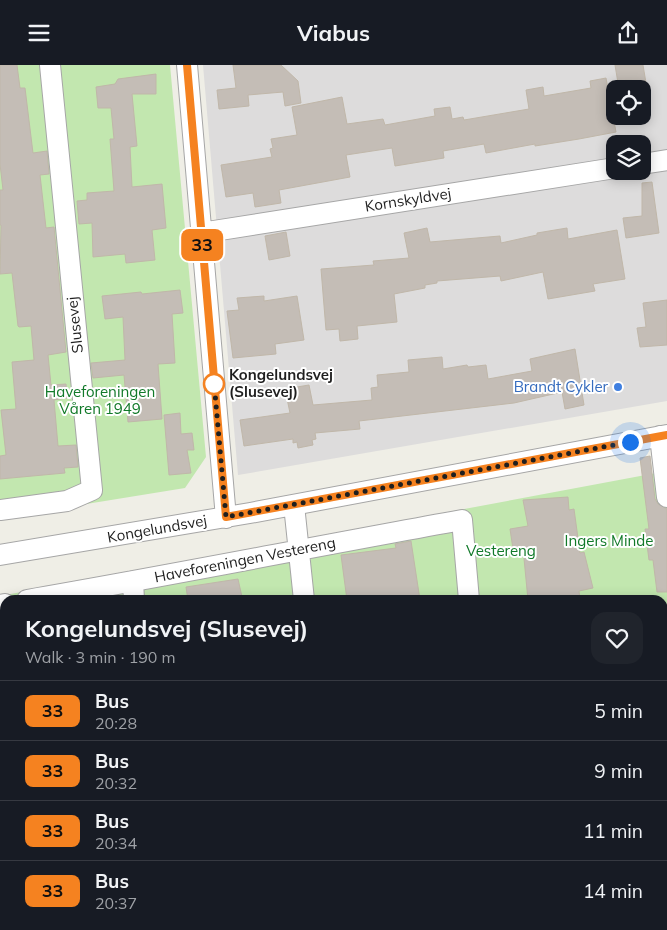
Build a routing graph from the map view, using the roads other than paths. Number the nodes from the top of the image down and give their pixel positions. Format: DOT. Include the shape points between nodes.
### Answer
graph roads {
  1 [pos="50,65"];
  2 [pos="187,65"];
  3 [pos="667,160"];
  4 [pos="651,163"];
  5 [pos="606,169"];
  6 [pos="201,233"];
  7 [pos="664,435"];
  8 [pos="667,497"];
  9 [pos="294,505"];
  10 [pos="0,510"];
  11 [pos="226,517"];
  12 [pos="299,549"];
  13 [pos="0,555"];
  14 [pos="134,591"];
  15 [pos="86,595"];
  16 [pos="304,595"];
  17 [pos="469,595"];
  1 -- 10 [label="street, Slusevej" via="92,490 67,501"];
  2 -- 6 [label="street"];
  3 -- 4 [label="street"];
  5 -- 6 [label="street, Kornskyldvej"];
  6 -- 11 [label="street"];
  7 -- 8 [label="street"];
  7 -- 9 [label="street, Kongelundsvej"];
  9 -- 11 [label="street, Kongelundsvej"];
  9 -- 12 [label="street"];
  11 -- 13 [label="street, Kongelundsvej"];
  12 -- 14 [label="street, Haveforeningen Vestereng"];
  12 -- 16 [label="street"];
  12 -- 17 [label="street, Haveforeningen Vestereng" via="462,520"];
  14 -- 15 [label="street, Haveforeningen Vestereng"];
}
